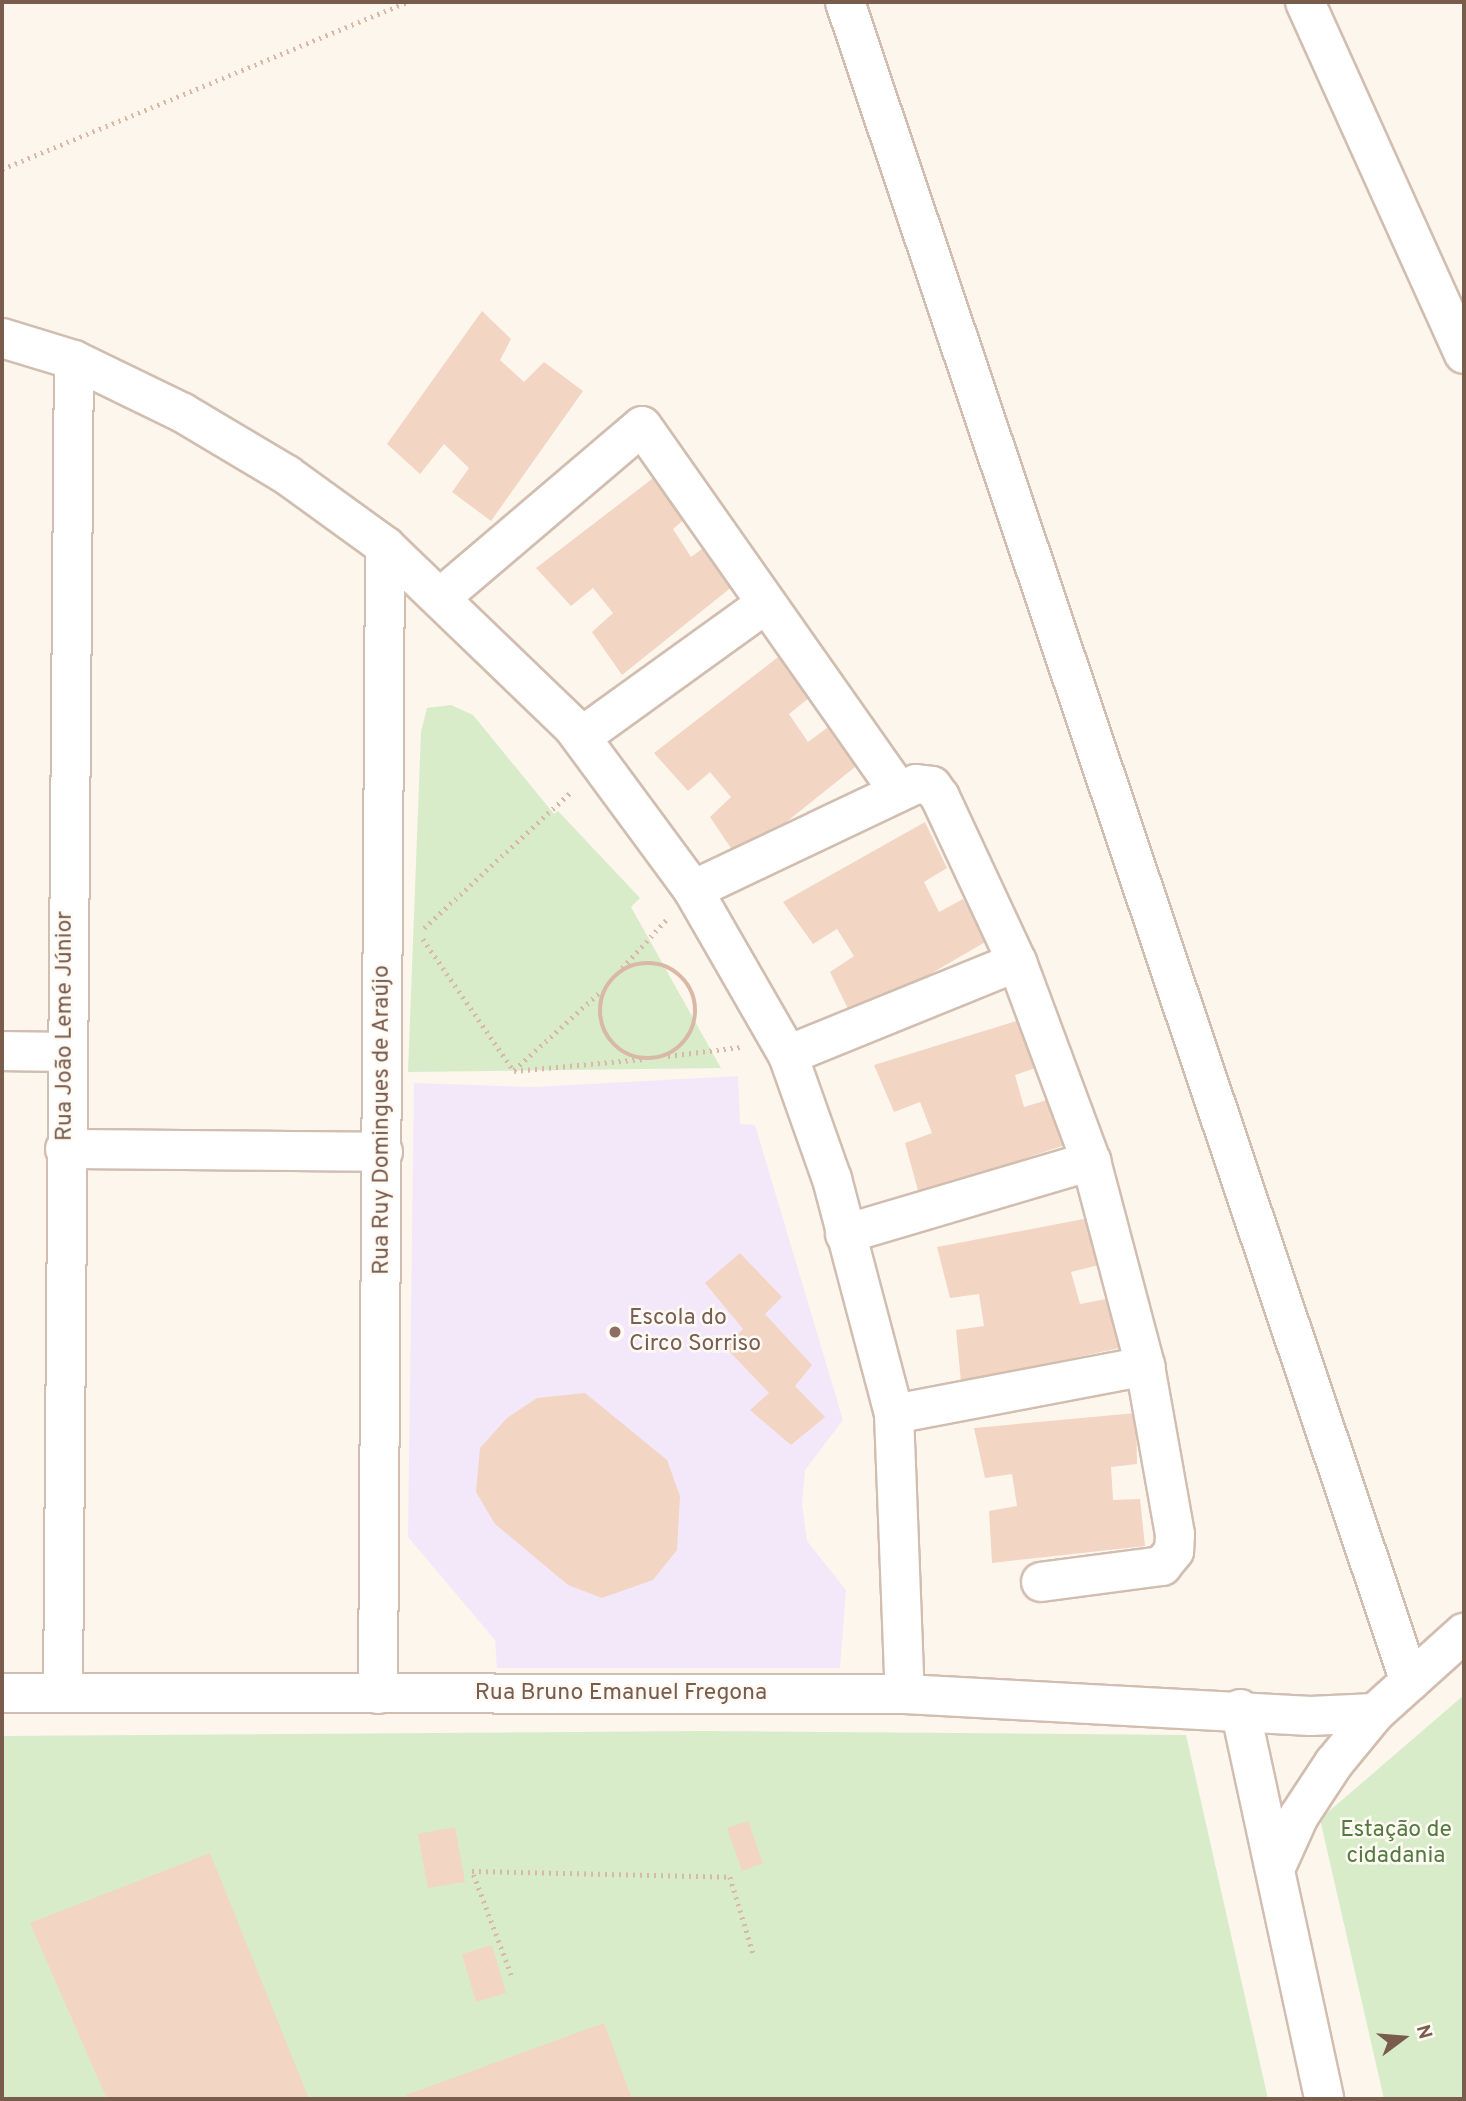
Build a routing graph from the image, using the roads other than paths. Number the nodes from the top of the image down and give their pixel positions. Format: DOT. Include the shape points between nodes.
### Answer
graph roads {
  1 [pos="845,2"];
  2 [pos="1305,2"];
  3 [pos="2,338"];
  4 [pos="1464,354"];
  5 [pos="74,360"];
  6 [pos="385,546"];
  7 [pos="440,598"];
  8 [pos="764,605"];
  9 [pos="591,751"];
  10 [pos="899,792"];
  11 [pos="693,890"];
  12 [pos="1017,962"];
  13 [pos="784,1049"];
  14 [pos="2,1051"];
  15 [pos="66,1052"];
  16 [pos="65,1149"];
  17 [pos="383,1152"];
  18 [pos="1091,1161"];
  19 [pos="845,1234"];
  20 [pos="1145,1366"];
  21 [pos="894,1414"];
  22 [pos="1041,1583"];
  23 [pos="1464,1633"];
  24 [pos="1410,1682"];
  25 [pos="2,1693"];
  26 [pos="63,1693"];
  27 [pos="378,1694"];
  28 [pos="905,1694"];
  29 [pos="1240,1709"];
  30 [pos="1374,1713"];
  31 [pos="1276,1867"];
  32 [pos="1324,2099"];
  1 -- 24 [label="street"];
  2 -- 4 [label="street"];
  3 -- 5 [label="street"];
  5 -- 6 [label="street" via="183,413 287,475"];
  5 -- 15 [label="street, Rua João Leme Júnior"];
  6 -- 7 [label="street"];
  6 -- 17 [label="street, Rua Ruy Domingues de Araújo"];
  7 -- 8 [label="street" via="642,426"];
  7 -- 9 [label="street"];
  8 -- 9 [label="street"];
  8 -- 10 [label="street"];
  9 -- 11 [label="street"];
  10 -- 11 [label="street"];
  10 -- 12 [label="street" via="916,784 932,786 940,797"];
  11 -- 13 [label="street"];
  12 -- 13 [label="street"];
  12 -- 18 [label="street"];
  13 -- 19 [label="street"];
  14 -- 15 [label="street"];
  15 -- 16 [label="street, Rua João Leme Júnior"];
  16 -- 17 [label="street"];
  16 -- 26 [label="street, Rua João Leme Júnior"];
  17 -- 27 [label="street, Rua Ruy Domingues de Araújo"];
  18 -- 19 [label="street"];
  18 -- 20 [label="street"];
  19 -- 21 [label="street"];
  20 -- 21 [label="street"];
  20 -- 22 [label="street" via="1174,1551 1162,1566"];
  21 -- 28 [label="street"];
  23 -- 24 [label="street"];
  24 -- 30 [label="street"];
  25 -- 26 [label="street, Rua Bruno Emanuel Fregona"];
  26 -- 27 [label="street, Rua Bruno Emanuel Fregona"];
  27 -- 28 [label="street, Rua Bruno Emanuel Fregona"];
  28 -- 29 [label="street, Rua Bruno Emanuel Fregona"];
  29 -- 30 [label="street, Rua Bruno Emanuel Fregona" via="1310,1716"];
  29 -- 31 [label="street"];
  30 -- 31 [label="street" via="1298,1816"];
  31 -- 32 [label="street"];
}
